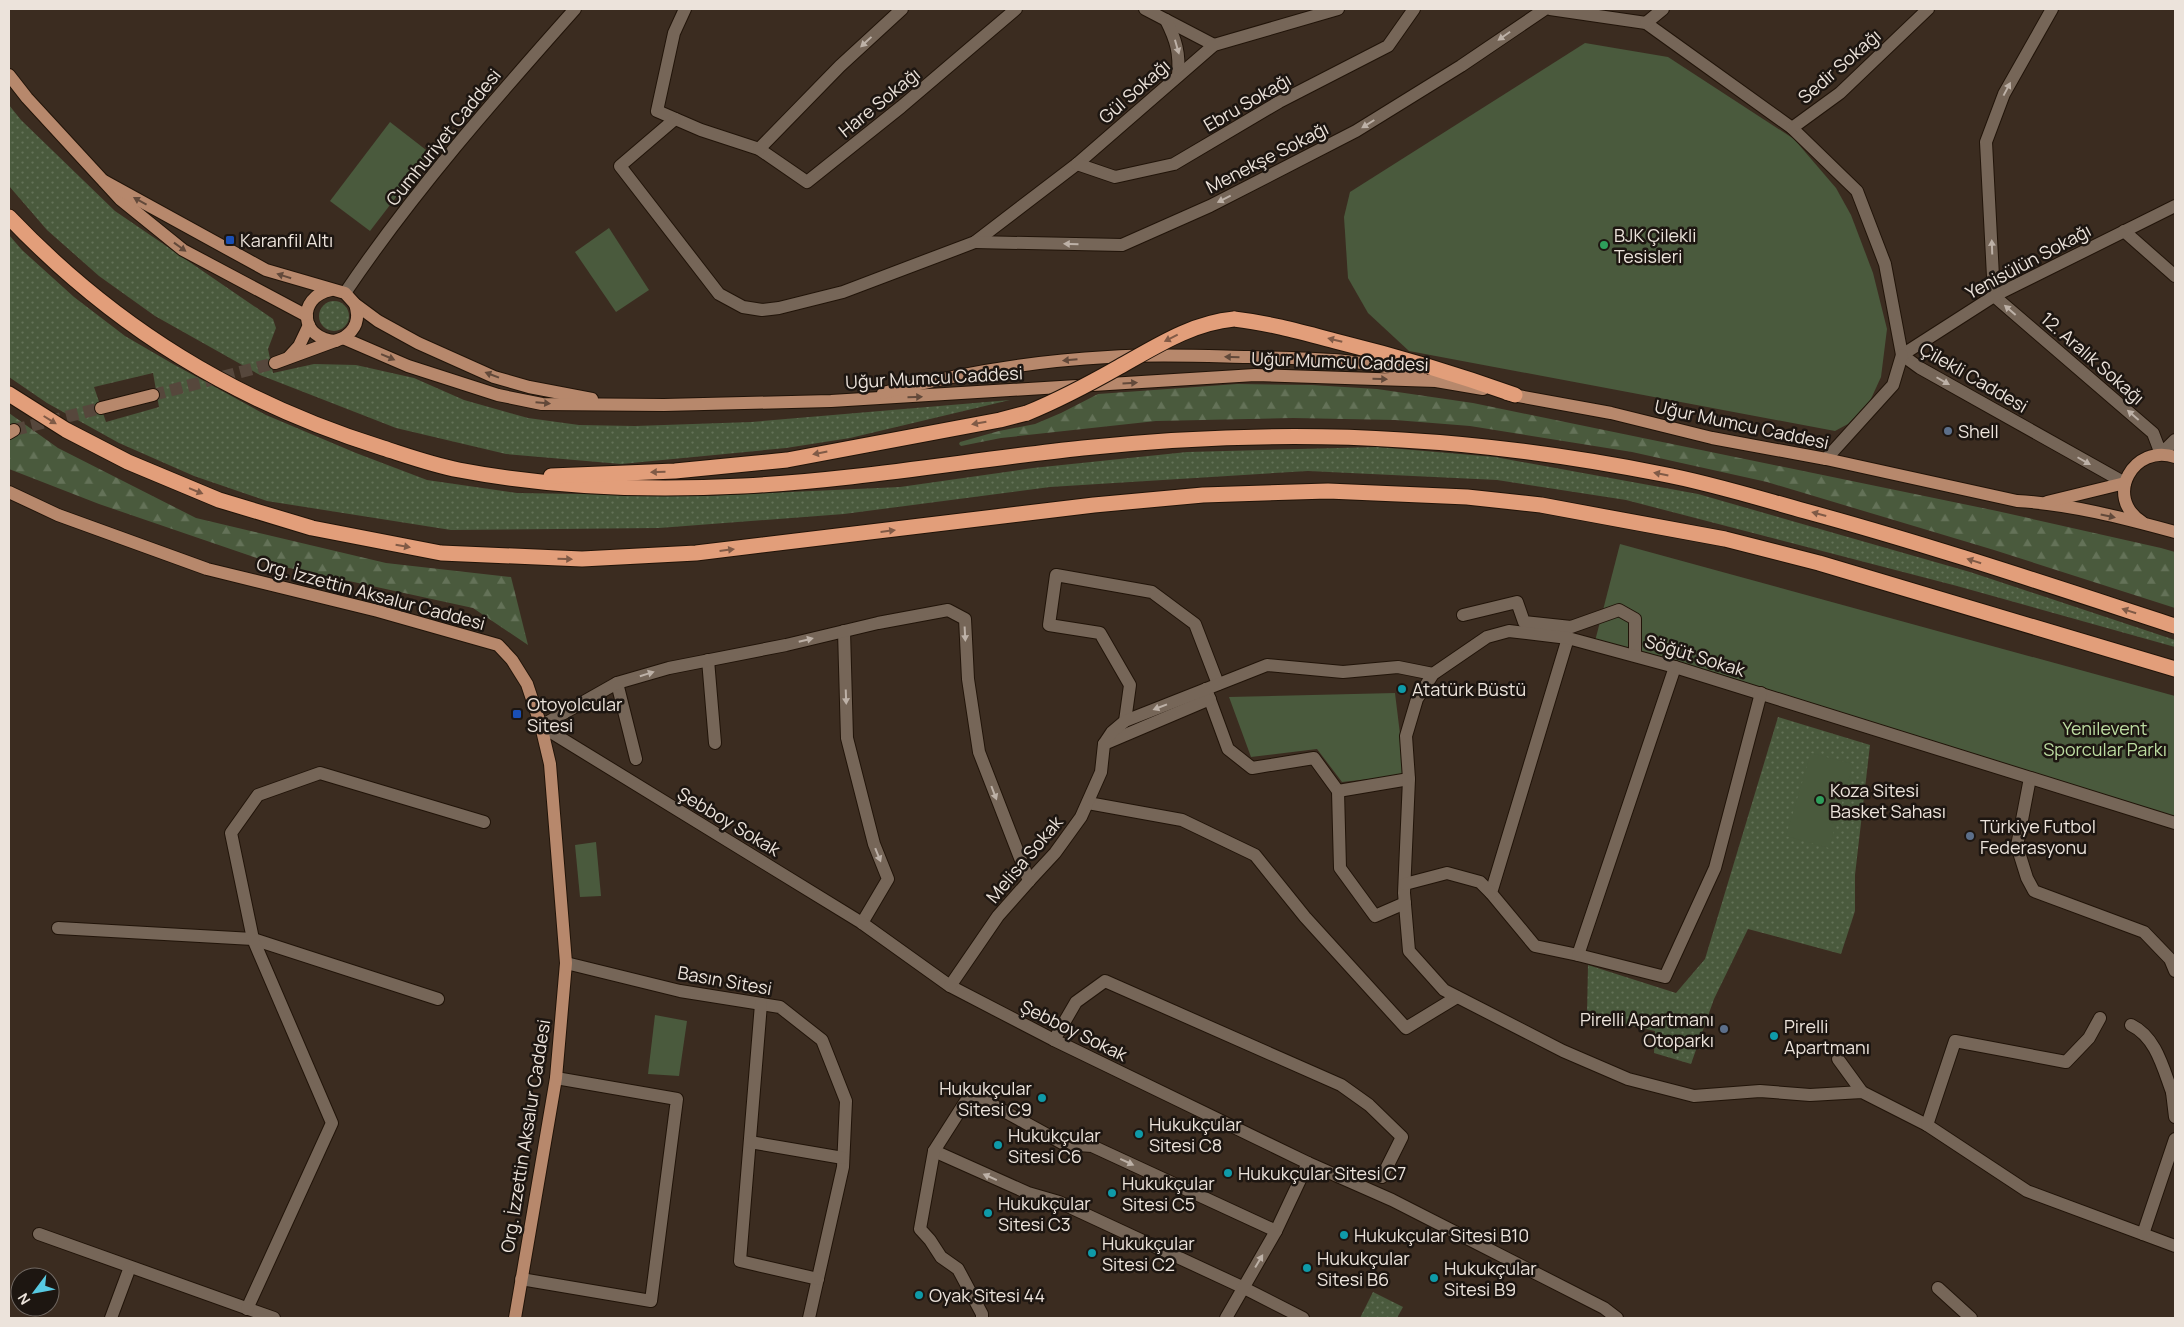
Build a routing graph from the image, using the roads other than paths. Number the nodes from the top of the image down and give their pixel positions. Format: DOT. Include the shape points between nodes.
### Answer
graph roads {
  1 [pos="575,9"];
  2 [pos="685,9"];
  3 [pos="902,9"];
  4 [pos="1016,9"];
  5 [pos="1145,9"];
  6 [pos="1338,9"];
  7 [pos="1414,9"];
  8 [pos="1544,9"];
  9 [pos="1550,9"];
  10 [pos="1664,9"];
  11 [pos="1928,9"];
  12 [pos="2052,9"];
  13 [pos="1166,20"];
  14 [pos="1646,22"];
  15 [pos="1214,45"];
  16 [pos="9,75"];
  17 [pos="1178,76"];
  18 [pos="675,119"];
  19 [pos="1792,128"];
  20 [pos="759,149"];
  21 [pos="1077,164"];
  22 [pos="104,181"];
  23 [pos="2175,206"];
  24 [pos="9,217"];
  25 [pos="2124,231"];
  26 [pos="975,242"];
  27 [pos="2175,276"];
  28 [pos="331,290"];
  29 [pos="345,293"];
  30 [pos="1994,296"];
  31 [pos="355,304"];
  32 [pos="308,321"];
  33 [pos="339,340"];
  34 [pos="1902,355"];
  35 [pos="1436,381"];
  36 [pos="9,394"];
  37 [pos="153,395"];
  38 [pos="1515,395"];
  39 [pos="867,397"];
  40 [pos="625,404"];
  41 [pos="101,408"];
  42 [pos="2175,440"];
  43 [pos="2160,454"];
  44 [pos="2175,456"];
  45 [pos="1826,459"];
  46 [pos="529,481"];
  47 [pos="2125,483"];
  48 [pos="9,492"];
  49 [pos="2043,503"];
  50 [pos="2144,523"];
  51 [pos="2172,530"];
  52 [pos="1463,615"];
  53 [pos="2175,626"];
  54 [pos="844,631"];
  55 [pos="1568,638"];
  56 [pos="1635,656"];
  57 [pos="708,660"];
  58 [pos="1675,667"];
  59 [pos="2175,669"];
  60 [pos="1433,674"];
  61 [pos="617,684"];
  62 [pos="1218,684"];
  63 [pos="1761,693"];
  64 [pos="1208,694"];
  65 [pos="1126,721"];
  66 [pos="541,726"];
  67 [pos="715,743"];
  68 [pos="1104,744"];
  69 [pos="636,759"];
  70 [pos="2030,778"];
  71 [pos="1409,779"];
  72 [pos="1338,791"];
  73 [pos="1088,803"];
  74 [pos="484,822"];
  75 [pos="2175,823"];
  76 [pos="1029,880"];
  77 [pos="1405,884"];
  78 [pos="1491,893"];
  79 [pos="1405,903"];
  80 [pos="862,923"];
  81 [pos="58,928"];
  82 [pos="253,939"];
  83 [pos="1578,955"];
  84 [pos="566,964"];
  85 [pos="2175,971"];
  86 [pos="950,986"];
  87 [pos="1457,996"];
  88 [pos="438,999"];
  89 [pos="761,1004"];
  90 [pos="2100,1018"];
  91 [pos="2131,1025"];
  92 [pos="1054,1040"];
  93 [pos="1838,1060"];
  94 [pos="556,1078"];
  95 [pos="1751,1081"];
  96 [pos="1760,1091"];
  97 [pos="1862,1092"];
  98 [pos="2174,1092"];
  99 [pos="2175,1116"];
  100 [pos="1928,1125"];
  101 [pos="2175,1139"];
  102 [pos="750,1142"];
  103 [pos="934,1151"];
  104 [pos="843,1158"];
  105 [pos="1308,1163"];
  106 [pos="1382,1177"];
  107 [pos="1276,1231"];
  108 [pos="39,1234"];
  109 [pos="2143,1234"];
  110 [pos="2175,1246"];
  111 [pos="130,1267"];
  112 [pos="521,1279"];
  113 [pos="818,1279"];
  114 [pos="1242,1287"];
  115 [pos="1938,1288"];
  116 [pos="247,1309"];
  117 [pos="111,1318"];
  118 [pos="274,1318"];
  119 [pos="515,1318"];
  120 [pos="809,1318"];
  121 [pos="982,1318"];
  122 [pos="1226,1318"];
  123 [pos="1303,1318"];
  124 [pos="1617,1318"];
  125 [pos="1971,1318"];
  1 -- 29 [label="street, Cumhuriyet Caddesi" via="423,186"];
  2 -- 18 [label="street" via="674,33 657,111"];
  3 -- 20 [label="street, one-way" via="840,66"];
  4 -- 20 [label="street, Hare Sokağı" via="807,182"];
  5 -- 13 [label="street"];
  6 -- 15 [label="street, Gül Sokağı"];
  7 -- 21 [label="street, Ebru Sokağı" via="1388,46 1279,102 1174,164 1115,177"];
  8 -- 26 [label="street, Menekşe Sokağı, one-way" via="1461,66 1356,131 1210,206 1122,245"];
  9 -- 14 [label="street"];
  10 -- 14 [label="street"];
  11 -- 19 [label="street, Sedir Sokağı" via="1840,93"];
  30 -- 12 [label="street, one-way" via="1986,142 2004,94"];
  13 -- 15 [label="street"];
  13 -- 17 [label="street, one-way" via="1180,57"];
  14 -- 19 [label="street, Çilekli Caddesi"];
  15 -- 17 [label="street, Gül Sokağı"];
  16 -- 22 [label="main road"];
  17 -- 21 [label="street, Gül Sokağı"];
  18 -- 20 [label="street"];
  18 -- 26 [label="street" via="620,166 718,294 743,306 762,310 779,308 843,292"];
  19 -- 34 [label="street, Çilekli Caddesi" via="1857,192 1885,264"];
  21 -- 26 [label="street, Gül Sokağı"];
  28 -- 22 [label="main road, one-way" via="266,270"];
  22 -- 32 [label="main road, one-way" via="120,199 183,250"];
  23 -- 25 [label="street, Yenisülün Sokağı"];
  24 -- 46 [label="highway" via="116,314 199,369 279,410 348,437 452,469"];
  25 -- 27 [label="street"];
  25 -- 30 [label="street, Yenisülün Sokağı"];
  28 -- 29 [label="main road"];
  28 -- 32 [label="main road" via="316,296 311,302"];
  29 -- 31 [label="main road"];
  30 -- 34 [label="street, Yenisülün Sokağı"];
  43 -- 30 [label="street, 12. Aralık Sokağı, one-way" via="2153,433"];
  31 -- 33 [label="main road" via="357,320 350,334"];
  40 -- 31 [label="main road, one-way" via="529,387 494,377 418,344"];
  32 -- 33 [label="main road" via="320,338"];
  32 -- 33 [label="main road" via="299,346 281,361"];
  33 -- 40 [label="main road, one-way" via="498,395 542,404"];
  34 -- 45 [label="street" via="1893,385"];
  34 -- 47 [label="street, Çilekli Caddesi, one-way"];
  35 -- 38 [label="main road, Uğur Mumcu Caddesi"];
  39 -- 35 [label="main road, Uğur Mumcu Caddesi, one-way" via="919,397 1255,375"];
  35 -- 39 [label="main road, one-way" via="1392,368 1313,358 1109,357 1059,361 929,382"];
  36 -- 59 [label="highway, one-way" via="66,430 128,462 219,500 312,528 441,553 582,559 696,553 1203,495 1328,492 1466,497 1541,505 1725,539 1819,563"];
  37 -- 41 [label="main road"];
  38 -- 45 [label="main road, Uğur Mumcu Caddesi"];
  38 -- 46 [label="highway, one-way, bridge" via="1397,356 1287,328 1234,319 1185,331 1094,381 1027,413 1000,420 787,460 675,472 553,476"];
  39 -- 40 [label="main road, Uğur Mumcu Caddesi" via="831,401"];
  42 -- 43 [label="street"];
  43 -- 44 [label="main road"];
  43 -- 47 [label="main road" via="2144,458"];
  45 -- 49 [label="main road, Uğur Mumcu Caddesi" via="2017,501"];
  53 -- 46 [label="highway, one-way" via="1881,531 1714,486 1615,465 1458,444 1341,437 1239,437 1083,448 745,486 622,488"];
  47 -- 49 [label="main road, Uğur Mumcu Caddesi"];
  47 -- 50 [label="main road" via="2123,491 2127,507"];
  48 -- 66 [label="main road, Org. İzzettin Aksalur Caddesi" via="58,515 207,569 378,611 498,645 527,684"];
  49 -- 50 [label="main road, Uğur Mumcu Caddesi, one-way"];
  50 -- 51 [label="main road"];
  52 -- 56 [label="street" via="1517,602 1524,622 1571,627 1619,610 1635,619"];
  57 -- 54 [label="street, one-way"];
  54 -- 76 [label="street, one-way" via="948,610 965,619 968,680 979,752"];
  54 -- 80 [label="street, one-way" via="847,738 874,844 888,879"];
  55 -- 56 [label="street, Söğüt Sokak"];
  55 -- 60 [label="street, Söğüt Sokak" via="1509,631 1486,637"];
  55 -- 78 [label="street"];
  56 -- 58 [label="street, Söğüt Sokak"];
  61 -- 57 [label="street, one-way"];
  57 -- 67 [label="street"];
  58 -- 63 [label="street, Söğüt Sokak"];
  58 -- 83 [label="street"];
  60 -- 62 [label="street" via="1398,667 1343,672 1267,665"];
  60 -- 71 [label="street" via="1417,699 1406,736"];
  61 -- 66 [label="street"];
  61 -- 69 [label="street"];
  62 -- 64 [label="street"];
  62 -- 65 [label="street" via="1194,624 1152,592 1056,574 1049,625 1100,633 1130,685"];
  63 -- 70 [label="street, Söğüt Sokak"];
  63 -- 83 [label="street" via="1715,868 1665,978"];
  64 -- 65 [label="street, one-way"];
  64 -- 68 [label="street"];
  64 -- 72 [label="street" via="1228,749 1252,768 1314,758"];
  65 -- 68 [label="street" via="1112,732"];
  66 -- 80 [label="street, Şebboy Sokak"];
  66 -- 84 [label="main road, Org. İzzettin Aksalur Caddesi" via="550,764"];
  68 -- 73 [label="street, Melisa Sokak" via="1101,772"];
  70 -- 75 [label="street, Söğüt Sokak"];
  70 -- 85 [label="street" via="2017,846 2034,891 2144,932 2170,959"];
  71 -- 72 [label="street"];
  71 -- 77 [label="street"];
  72 -- 79 [label="street" via="1340,868 1375,916"];
  73 -- 76 [label="street, Melisa Sokak" via="1055,854"];
  73 -- 87 [label="street" via="1182,820 1255,855 1305,917 1406,1028"];
  74 -- 82 [label="street" via="320,773 258,795 231,832"];
  76 -- 86 [label="street, Melisa Sokak" via="998,916"];
  77 -- 78 [label="street" via="1447,873 1480,882"];
  77 -- 79 [label="street"];
  78 -- 83 [label="street" via="1535,946"];
  79 -- 87 [label="street" via="1409,951 1444,990"];
  80 -- 86 [label="street, Şebboy Sokak"];
  81 -- 82 [label="street"];
  82 -- 88 [label="street"];
  82 -- 116 [label="street" via="332,1123"];
  84 -- 89 [label="street, Basın Sitesi" via="680,991"];
  84 -- 94 [label="main road, Org. İzzettin Aksalur Caddesi"];
  86 -- 92 [label="street, Şebboy Sokak"];
  87 -- 96 [label="street" via="1563,1051 1628,1079 1694,1096"];
  89 -- 102 [label="street"];
  89 -- 104 [label="street, Basın Sitesi" via="780,1007 822,1040 846,1101"];
  90 -- 100 [label="street" via="2089,1038 2066,1062 1955,1041"];
  91 -- 98 [label="street" via="2154,1046"];
  92 -- 105 [label="street, Şebboy Sokak"];
  92 -- 106 [label="street" via="1076,1002 1105,982 1341,1085 1369,1105 1402,1137"];
  93 -- 97 [label="street"];
  94 -- 112 [label="main road, Org. İzzettin Aksalur Caddesi"];
  94 -- 112 [label="street" via="678,1098 651,1301"];
  95 -- 96 [label="street"];
  96 -- 97 [label="street" via="1810,1095"];
  97 -- 100 [label="street"];
  98 -- 99 [label="street"];
  100 -- 109 [label="street" via="2027,1191"];
  101 -- 109 [label="street"];
  102 -- 104 [label="street"];
  102 -- 113 [label="street" via="740,1261"];
  103 -- 107 [label="street, one-way" via="971,1093 1064,1144 1092,1146"];
  114 -- 103 [label="street, one-way" via="1059,1202 1028,1194"];
  103 -- 121 [label="street" via="920,1229 941,1257 958,1269"];
  104 -- 113 [label="street, Basın Sitesi"];
  105 -- 107 [label="street"];
  105 -- 124 [label="street, Şebboy Sokak" via="1392,1200 1604,1308"];
  114 -- 107 [label="street, one-way"];
  108 -- 111 [label="street"];
  109 -- 110 [label="street"];
  111 -- 116 [label="street"];
  111 -- 117 [label="street"];
  112 -- 119 [label="main road, Org. İzzettin Aksalur Caddesi"];
  113 -- 120 [label="street, Basın Sitesi"];
  114 -- 122 [label="street"];
  114 -- 123 [label="street"];
  115 -- 125 [label="street"];
  116 -- 118 [label="street"];
}
